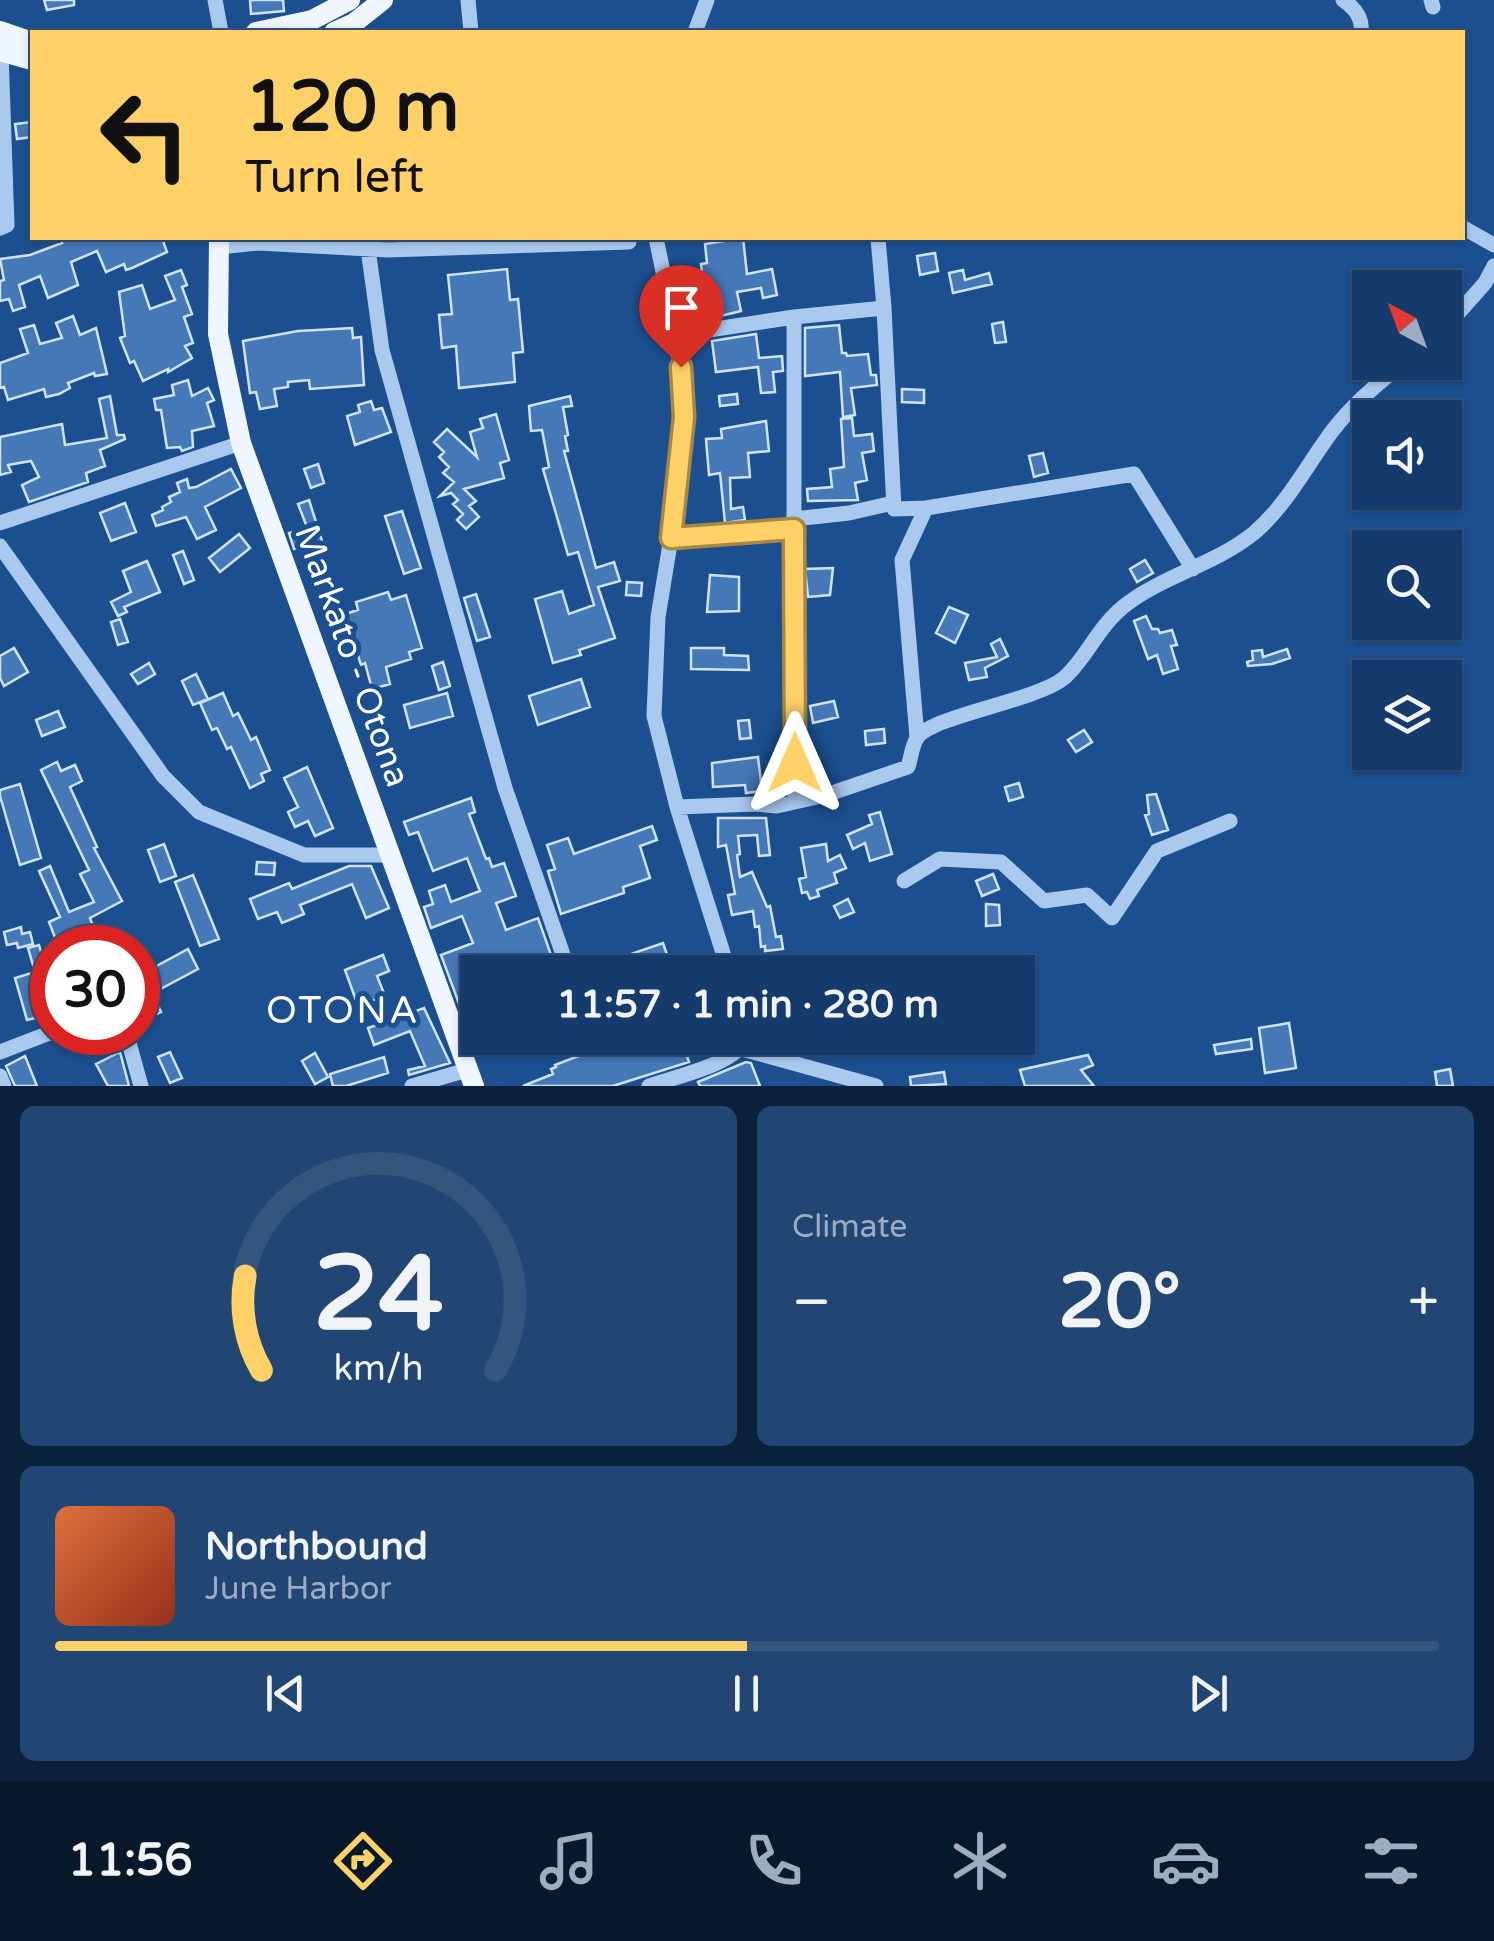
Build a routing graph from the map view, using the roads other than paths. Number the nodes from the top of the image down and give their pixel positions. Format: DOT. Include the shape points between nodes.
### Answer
graph roads {
  1 [pos="215,0"];
  2 [pos="350,0"];
  3 [pos="384,0"];
  4 [pos="468,0"];
  5 [pos="707,0"];
  6 [pos="1343,0"];
  7 [pos="220,30"];
  8 [pos="265,30"];
  9 [pos="338,30"];
  10 [pos="471,30"];
  11 [pos="696,30"];
  12 [pos="1361,30"];
  13 [pos="0,31"];
  14 [pos="30,41"];
  15 [pos="1,52"];
  16 [pos="30,59"];
  17 [pos="0,228"];
  18 [pos="1465,229"];
  19 [pos="656,240"];
  20 [pos="878,240"];
  21 [pos="219,242"];
  22 [pos="484,242"];
  23 [pos="629,242"];
  24 [pos="1494,245"];
  25 [pos="368,249"];
  26 [pos="1494,266"];
  27 [pos="884,308"];
  28 [pos="1462,309"];
  29 [pos="794,317"];
  30 [pos="676,335"];
  31 [pos="1382,380"];
  32 [pos="241,443"];
  33 [pos="893,503"];
  34 [pos="926,508"];
  35 [pos="0,523"];
  36 [pos="794,524"];
  37 [pos="671,538"];
  38 [pos="0,546"];
  39 [pos="1193,569"];
  40 [pos="917,737"];
  41 [pos="795,802"];
  42 [pos="677,807"];
  43 [pos="1230,821"];
  44 [pos="388,855"];
  45 [pos="904,881"];
  46 [pos="563,955"];
  47 [pos="723,955"];
  48 [pos="30,1040"];
  49 [pos="0,1052"];
  50 [pos="132,1055"];
  51 [pos="730,1055"];
  52 [pos="781,1055"];
  53 [pos="0,1076"];
  54 [pos="470,1078"];
  55 [pos="4,1086"];
  56 [pos="141,1086"];
  57 [pos="412,1086"];
  58 [pos="648,1086"];
  59 [pos="876,1086"];
  1 -- 7 [label="street"];
  2 -- 8 [label="main road" via="312,20"];
  3 -- 9 [label="main road"];
  4 -- 10 [label="street"];
  5 -- 11 [label="street"];
  6 -- 12 [label="street" via="1362,20"];
  13 -- 14 [label="main road"];
  15 -- 16 [label="main road"];
  15 -- 17 [label="street" via="6,226"];
  18 -- 24 [label="street"];
  19 -- 30 [label="street"];
  20 -- 27 [label="street"];
  21 -- 25 [label="street"];
  21 -- 32 [label="main road, Markato - Otona" via="218,334"];
  22 -- 23 [label="street"];
  22 -- 25 [label="street"];
  25 -- 46 [label="street" via="382,350 505,788"];
  26 -- 28 [label="street"];
  27 -- 29 [label="street"];
  27 -- 33 [label="street"];
  29 -- 30 [label="street"];
  29 -- 36 [label="street"];
  30 -- 37 [label="street" via="684,417"];
  31 -- 39 [label="street" via="1335,427 1254,533"];
  32 -- 35 [label="street"];
  32 -- 44 [label="main road, Markato - Otona"];
  33 -- 34 [label="street" via="894,509"];
  33 -- 36 [label="street"];
  34 -- 39 [label="street" via="1134,474"];
  34 -- 40 [label="street" via="902,560"];
  36 -- 37 [label="street"];
  36 -- 41 [label="street"];
  37 -- 42 [label="street" via="658,616 654,716"];
  38 -- 44 [label="street" via="163,776 200,812 304,855"];
  39 -- 40 [label="street" via="1113,615 1063,679"];
  40 -- 41 [label="street" via="908,767"];
  41 -- 42 [label="street"];
  42 -- 47 [label="street"];
  43 -- 45 [label="street" via="1157,850 1112,918 1087,896 1044,901 1001,862 940,860"];
  44 -- 54 [label="main road, Markato - Otona"];
  48 -- 49 [label="street"];
  50 -- 56 [label="street"];
  51 -- 58 [label="street"];
  52 -- 59 [label="street"];
  53 -- 55 [label="street"];
  54 -- 57 [label="street"];
}
